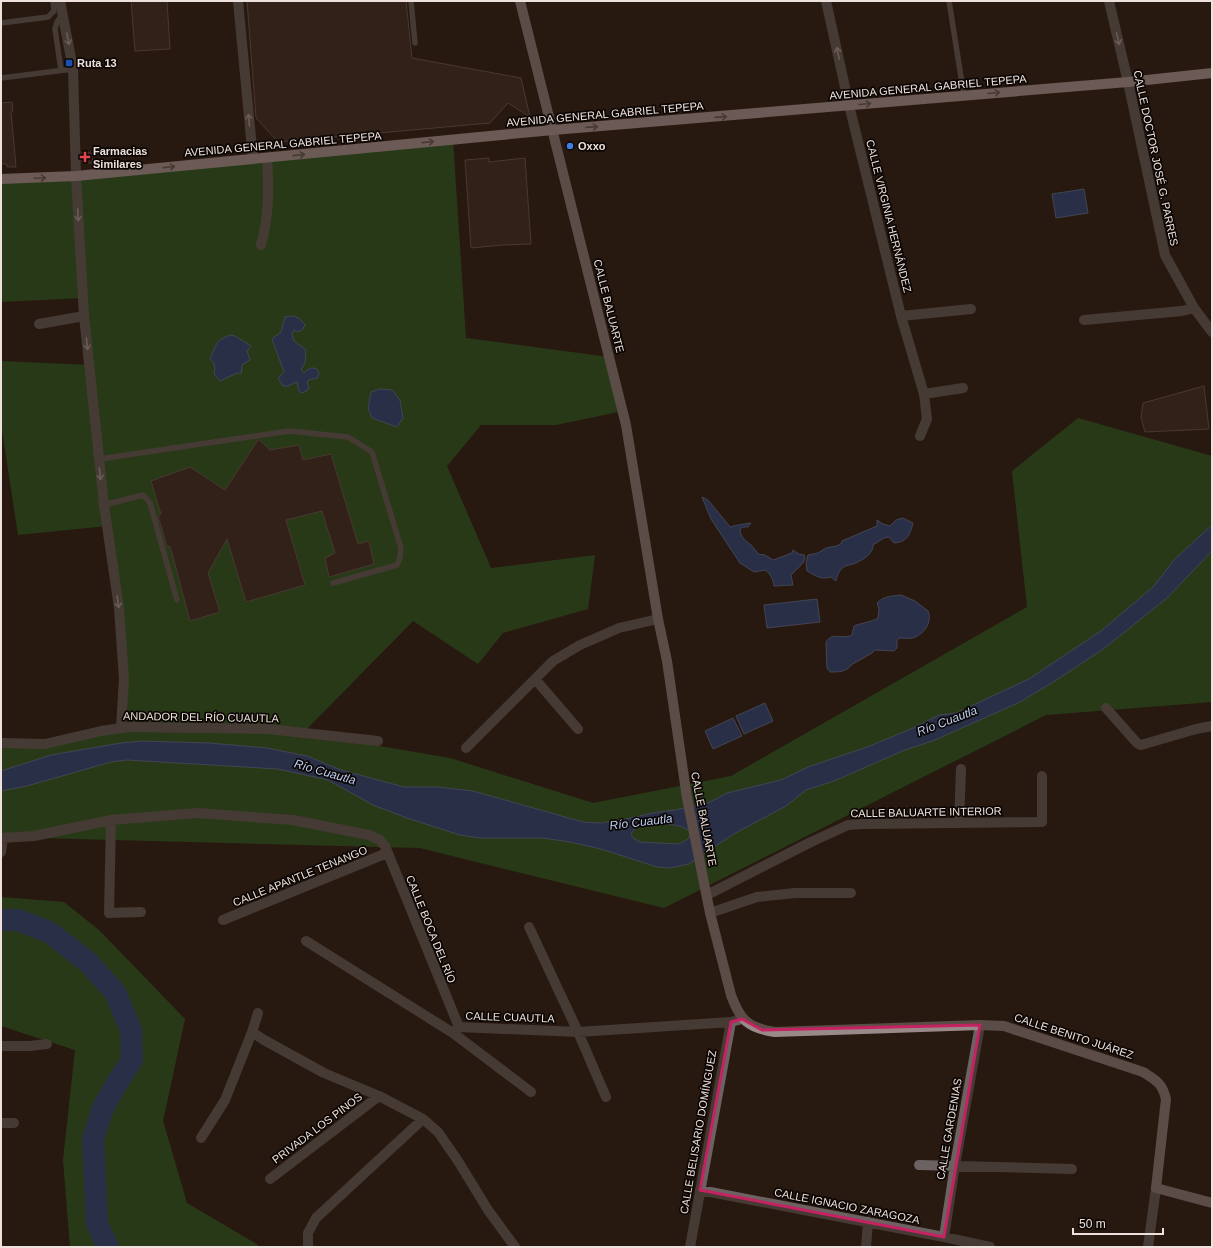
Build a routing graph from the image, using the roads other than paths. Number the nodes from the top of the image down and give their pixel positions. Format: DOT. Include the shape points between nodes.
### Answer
graph roads {
  1 [pos="53,1"];
  2 [pos="60,1"];
  3 [pos="238,1"];
  4 [pos="412,1"];
  5 [pos="520,1"];
  6 [pos="826,1"];
  7 [pos="949,1"];
  8 [pos="1109,1"];
  9 [pos="63,13"];
  10 [pos="1,23"];
  11 [pos="415,43"];
  12 [pos="73,69"];
  13 [pos="61,70"];
  14 [pos="1212,73"];
  15 [pos="1,78"];
  16 [pos="1128,82"];
  17 [pos="964,96"];
  18 [pos="849,105"];
  19 [pos="553,130"];
  20 [pos="266,158"];
  21 [pos="253,159"];
  22 [pos="76,176"];
  23 [pos="1,180"];
  24 [pos="261,245"];
  25 [pos="971,308"];
  26 [pos="1194,308"];
  27 [pos="84,316"];
  28 [pos="901,316"];
  29 [pos="1084,320"];
  30 [pos="39,324"];
  31 [pos="1212,332"];
  32 [pos="963,388"];
  33 [pos="924,394"];
  34 [pos="920,436"];
  35 [pos="99,459"];
  36 [pos="104,505"];
  37 [pos="332,583"];
  38 [pos="178,600"];
  39 [pos="658,619"];
  40 [pos="535,679"];
  41 [pos="1106,708"];
  42 [pos="1212,726"];
  43 [pos="121,727"];
  44 [pos="578,729"];
  45 [pos="378,741"];
  46 [pos="1,743"];
  47 [pos="466,748"];
  48 [pos="961,769"];
  49 [pos="1042,776"];
  50 [pos="111,820"];
  51 [pos="959,823"];
  52 [pos="2,838"];
  53 [pos="1,852"];
  54 [pos="387,853"];
  55 [pos="851,893"];
  56 [pos="707,894"];
  57 [pos="141,912"];
  58 [pos="710,913"];
  59 [pos="222,920"];
  60 [pos="529,927"];
  61 [pos="306,941"];
  62 [pos="258,1013"];
  63 [pos="742,1018"];
  64 [pos="731,1022"];
  65 [pos="980,1025"];
  66 [pos="456,1030"];
  67 [pos="252,1032"];
  68 [pos="578,1032"];
  69 [pos="47,1044"];
  70 [pos="1,1046"];
  71 [pos="530,1092"];
  72 [pos="380,1096"];
  73 [pos="606,1097"];
  74 [pos="423,1119"];
  75 [pos="1,1123"];
  76 [pos="14,1123"];
  77 [pos="201,1138"];
  78 [pos="919,1165"];
  79 [pos="955,1165"];
  80 [pos="1072,1169"];
  81 [pos="270,1179"];
  82 [pos="1156,1188"];
  83 [pos="700,1190"];
  84 [pos="1212,1202"];
  85 [pos="868,1222"];
  86 [pos="944,1237"];
  87 [pos="308,1247"];
  88 [pos="515,1247"];
  89 [pos="690,1247"];
  90 [pos="866,1247"];
  91 [pos="990,1247"];
  92 [pos="1148,1247"];
  1 -- 10 [label="lane" via="54,11 48,17"];
  2 -- 9 [label="street"];
  21 -- 3 [label="street, one-way"];
  4 -- 11 [label="lane"];
  5 -- 19 [label="street, CALLE BALUARTE"];
  18 -- 6 [label="street, CALLE VIRGINIA HERNÁNDEZ, one-way"];
  7 -- 17 [label="lane"];
  8 -- 16 [label="street, CALLE DOCTOR JOSÉ G. PARRES, one-way"];
  9 -- 12 [label="street, one-way"];
  9 -- 13 [label="lane" via="55,29"];
  12 -- 13 [label="lane"];
  12 -- 22 [label="street"];
  13 -- 15 [label="lane"];
  14 -- 16 [label="main road, AVENIDA GENERAL GABRIEL TEPEPA"];
  17 -- 16 [label="main road, AVENIDA GENERAL GABRIEL TEPEPA, one-way"];
  16 -- 26 [label="street, CALLE DOCTOR JOSÉ G. PARRES" via="1165,255"];
  18 -- 17 [label="main road, AVENIDA GENERAL GABRIEL TEPEPA, one-way"];
  19 -- 18 [label="main road, AVENIDA GENERAL GABRIEL TEPEPA, one-way"];
  18 -- 28 [label="street, CALLE VIRGINIA HERNÁNDEZ"];
  20 -- 19 [label="main road, AVENIDA GENERAL GABRIEL TEPEPA, one-way"];
  19 -- 39 [label="street, CALLE BALUARTE" via="626,425"];
  20 -- 21 [label="main road, AVENIDA GENERAL GABRIEL TEPEPA"];
  20 -- 24 [label="street" via="268,194 266,226"];
  22 -- 21 [label="main road, AVENIDA GENERAL GABRIEL TEPEPA, one-way"];
  23 -- 22 [label="main road, AVENIDA GENERAL GABRIEL TEPEPA, one-way"];
  22 -- 27 [label="street, one-way"];
  25 -- 28 [label="street"];
  26 -- 29 [label="street"];
  26 -- 31 [label="street, CALLE DOCTOR JOSÉ G. PARRES"];
  27 -- 30 [label="street"];
  27 -- 35 [label="street, one-way"];
  28 -- 33 [label="street, CALLE VIRGINIA HERNÁNDEZ"];
  32 -- 33 [label="street"];
  33 -- 34 [label="street, CALLE VIRGINIA HERNÁNDEZ" via="927,419"];
  35 -- 36 [label="street, one-way"];
  35 -- 37 [label="lane" via="289,430 348,437 372,452 401,548 400,558 396,565"];
  36 -- 38 [label="lane" via="143,495 150,503"];
  36 -- 43 [label="street, one-way" via="119,608 124,679"];
  39 -- 40 [label="street" via="619,628 580,645 553,661"];
  39 -- 56 [label="street, CALLE BALUARTE" via="667,661 687,798"];
  40 -- 44 [label="street"];
  40 -- 47 [label="street"];
  41 -- 42 [label="street" via="1141,745"];
  43 -- 45 [label="street, ANDADOR DEL RÍO CUAUTLA" via="268,729"];
  43 -- 46 [label="street, ANDADOR DEL RÍO CUAUTLA" via="45,744"];
  48 -- 51 [label="street"];
  49 -- 51 [label="street, CALLE BALUARTE INTERIOR" via="1042,822"];
  50 -- 52 [label="street" via="34,836"];
  50 -- 54 [label="street, CALLE BOCA DEL RÍO" via="197,813 285,820 369,835 380,840"];
  50 -- 57 [label="street" via="109,913"];
  51 -- 56 [label="street, CALLE BALUARTE INTERIOR" via="848,825"];
  52 -- 53 [label="street"];
  54 -- 59 [label="street, CALLE APANTLE TENANGO"];
  54 -- 66 [label="street, CALLE BOCA DEL RÍO"];
  55 -- 58 [label="street" via="795,893 757,897"];
  56 -- 58 [label="street, CALLE BALUARTE"];
  58 -- 63 [label="street, CALLE BALUARTE" via="731,995"];
  60 -- 68 [label="street"];
  61 -- 66 [label="street, CALLE CUAUTLA"];
  62 -- 67 [label="street"];
  63 -- 64 [label="street, CALLE CUAUTLA"];
  63 -- 65 [label="street, CALLE BENITO JUÁREZ" via="752,1026 775,1032"];
  64 -- 68 [label="street, CALLE CUAUTLA"];
  64 -- 83 [label="street, CALLE BELISARIO DOMÍNGUEZ"];
  65 -- 79 [label="street, CALLE GARDENIAS"];
  65 -- 82 [label="street, CALLE BENITO JUÁREZ" via="1004,1026 1143,1072 1155,1080 1163,1088 1166,1099"];
  66 -- 68 [label="street, CALLE CUAUTLA"];
  66 -- 71 [label="street"];
  67 -- 72 [label="street" via="324,1073"];
  67 -- 77 [label="street" via="225,1100"];
  68 -- 73 [label="street"];
  69 -- 70 [label="street"];
  72 -- 74 [label="street"];
  72 -- 81 [label="street, PRIVADA LOS PINOS"];
  74 -- 87 [label="street" via="316,1218 308,1233"];
  74 -- 88 [label="street" via="438,1132"];
  75 -- 76 [label="street"];
  78 -- 79 [label="street"];
  79 -- 80 [label="street"];
  79 -- 86 [label="street, CALLE GARDENIAS"];
  82 -- 84 [label="street"];
  82 -- 92 [label="street, CALLE BENITO JUÁREZ"];
  83 -- 85 [label="street, CALLE IGNACIO ZARAGOZA"];
  83 -- 89 [label="street, CALLE BELISARIO DOMÍNGUEZ"];
  85 -- 86 [label="street, CALLE IGNACIO ZARAGOZA"];
  85 -- 90 [label="street"];
  86 -- 91 [label="street, CALLE IGNACIO ZARAGOZA"];
}
